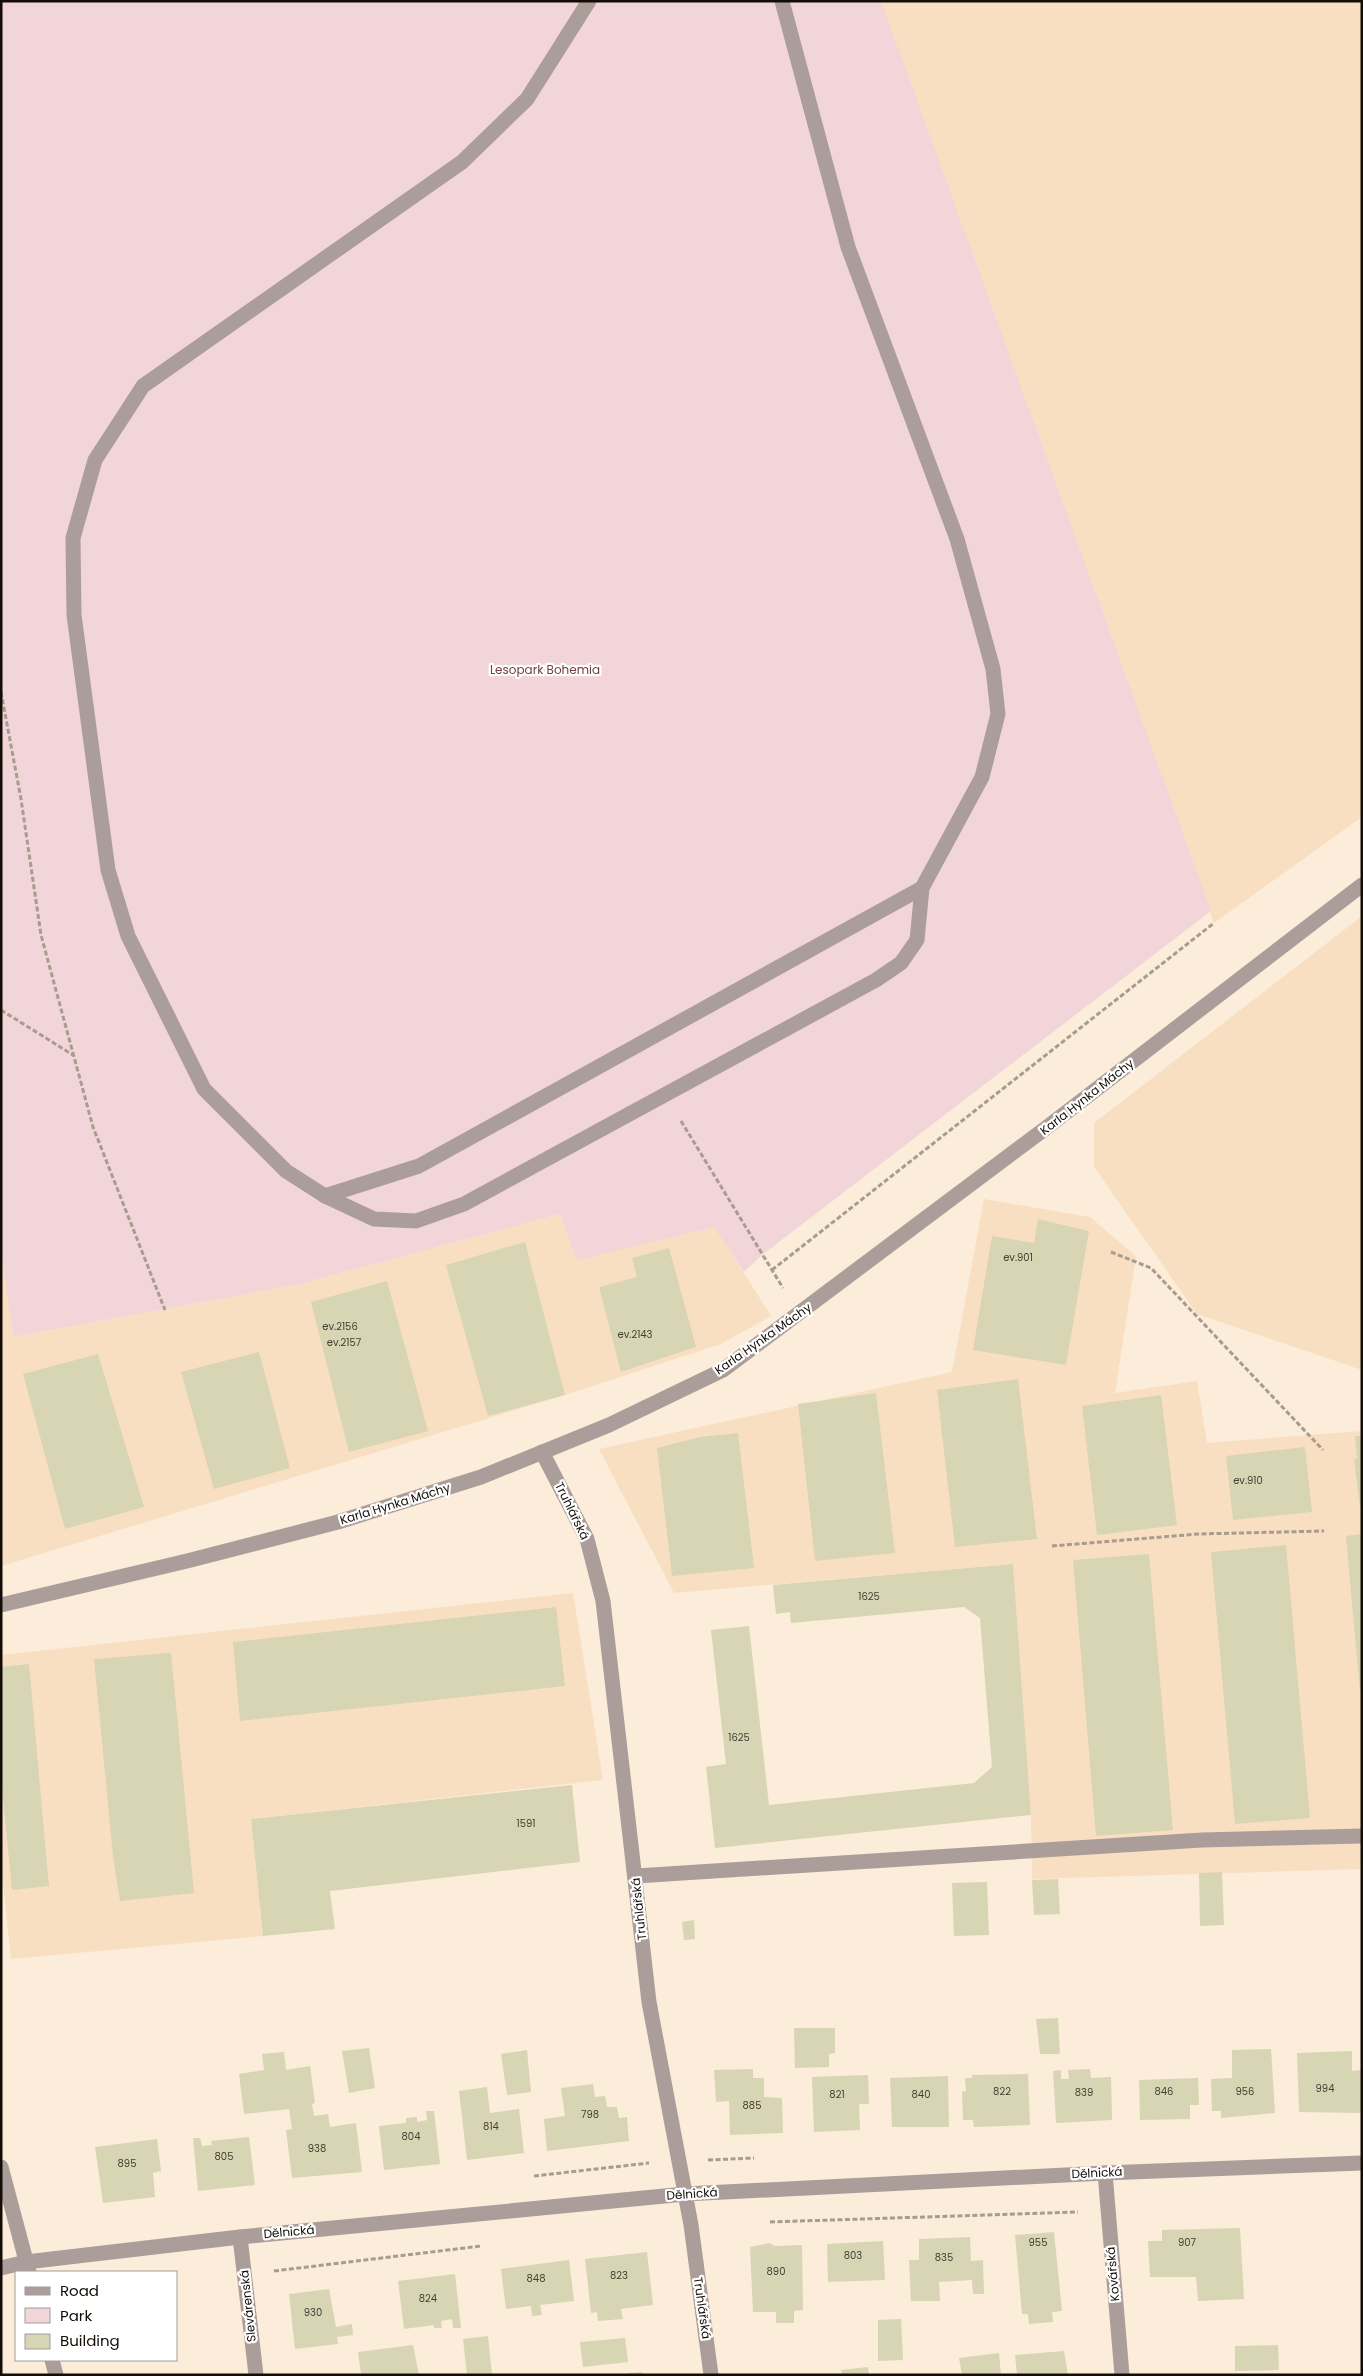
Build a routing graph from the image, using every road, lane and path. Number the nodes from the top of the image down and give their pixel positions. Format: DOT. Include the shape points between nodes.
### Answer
graph roads {
  1 [pos="589,1"];
  2 [pos="782,1"];
  3 [pos="1,692"];
  4 [pos="1362,885"];
  5 [pos="922,888"];
  6 [pos="1214,923"];
  7 [pos="1,1010"];
  8 [pos="74,1055"];
  9 [pos="679,1118"];
  10 [pos="325,1196"];
  11 [pos="1111,1252"];
  12 [pos="772,1270"];
  13 [pos="165,1310"];
  14 [pos="798,1315"];
  15 [pos="1323,1450"];
  16 [pos="542,1452"];
  17 [pos="1324,1531"];
  18 [pos="1052,1546"];
  19 [pos="1,1605"];
  20 [pos="1362,1836"];
  21 [pos="636,1876"];
  22 [pos="1362,2163"];
  23 [pos="1,2167"];
  24 [pos="1105,2173"];
  25 [pos="685,2194"];
  26 [pos="1081,2221"];
  27 [pos="767,2222"];
  28 [pos="240,2236"];
  29 [pos="485,2246"];
  30 [pos="27,2267"];
  31 [pos="1,2268"];
  32 [pos="244,2275"];
  33 [pos="52,2361"];
  34 [pos="56,2375"];
  35 [pos="256,2375"];
  36 [pos="711,2375"];
  37 [pos="1122,2375"];
  1 -- 10 [label="street" via="527,99 462,162 143,386 95,460 74,538 74,614 108,870 128,936 204,1089 286,1171"];
  2 -- 5 [label="street" via="848,247 956,539 993,670 998,714 982,776"];
  3 -- 8 [label="path" via="41,935"];
  4 -- 14 [label="street, Karla Hynka Máchy"];
  5 -- 10 [label="street" via="420,1166"];
  5 -- 10 [label="street" via="917,940 901,963 876,980 464,1204 416,1222 394,1222 374,1219"];
  6 -- 12 [label="path"];
  7 -- 8 [label="path"];
  8 -- 13 [label="path" via="93,1127"];
  9 -- 12 [label="path"];
  11 -- 15 [label="path" via="1151,1268"];
  12 -- 14 [label="path"];
  14 -- 16 [label="street, Karla Hynka Máchy" via="723,1370 609,1425"];
  16 -- 19 [label="street, Karla Hynka Máchy" via="481,1477 338,1522 187,1562"];
  16 -- 21 [label="street, Truhlářská" via="587,1538 603,1601"];
  17 -- 18 [label="path" via="1198,1534"];
  20 -- 21 [label="street" via="1202,1840"];
  21 -- 25 [label="street, Truhlářská" via="649,2002"];
  22 -- 24 [label="street, Dělnická"];
  23 -- 30 [label="street"];
  24 -- 25 [label="street, Dělnická"];
  24 -- 37 [label="street, Kovářská"];
  25 -- 28 [label="street, Dělnická"];
  25 -- 36 [label="street, Truhlářská"];
  26 -- 27 [label="path" via="1080,2212"];
  28 -- 30 [label="street, Dělnická"];
  28 -- 32 [label="street, Slevárenská"];
  29 -- 32 [label="path"];
  30 -- 31 [label="street, Dělnická"];
  32 -- 35 [label="street, Slevárenská"];
  33 -- 34 [label="street"];
}
